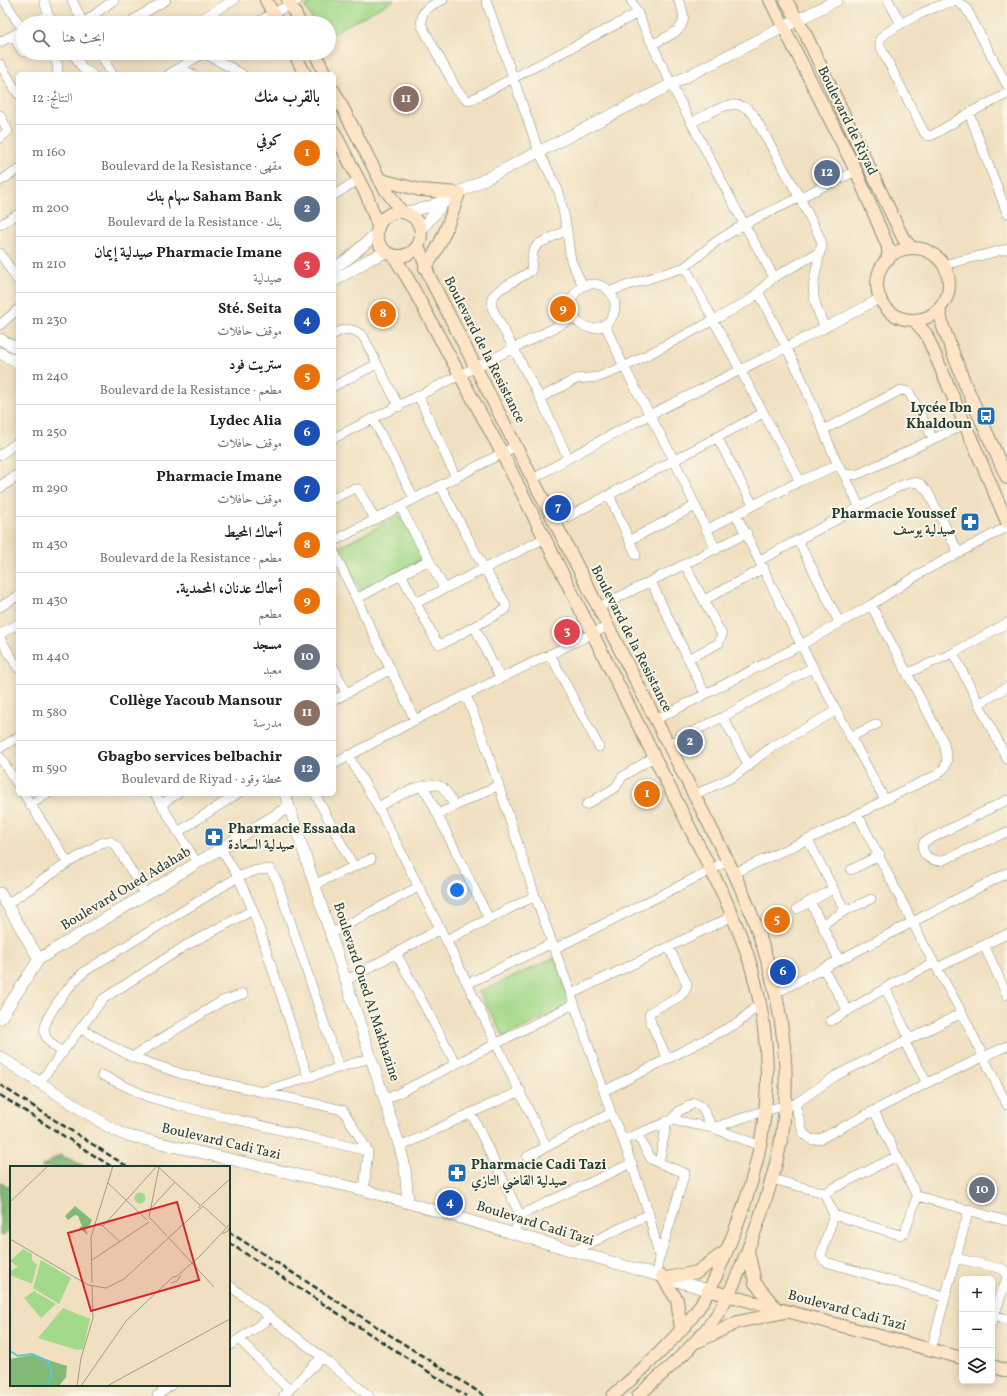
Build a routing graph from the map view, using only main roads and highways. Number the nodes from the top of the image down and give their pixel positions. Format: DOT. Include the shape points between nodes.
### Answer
graph roads {
  1 [pos="266,0"];
  2 [pos="770,0"];
  3 [pos="786,0"];
  4 [pos="292,1"];
  5 [pos="275,16"];
  6 [pos="297,16"];
  7 [pos="298,60"];
  8 [pos="318,60"];
  9 [pos="304,72"];
  10 [pos="324,72"];
  11 [pos="336,95"];
  12 [pos="336,136"];
  13 [pos="380,180"];
  14 [pos="403,212"];
  15 [pos="378,230"];
  16 [pos="418,245"];
  17 [pos="912,248"];
  18 [pos="390,254"];
  19 [pos="888,259"];
  20 [pos="425,268"];
  21 [pos="939,309"];
  22 [pos="914,320"];
  23 [pos="1007,478"];
  24 [pos="1007,522"];
  25 [pos="727,1250"];
  26 [pos="748,1250"];
  27 [pos="708,1290"];
  28 [pos="727,1295"];
  29 [pos="776,1308"];
  30 [pos="790,1312"];
  31 [pos="681,1329"];
  32 [pos="692,1345"];
  33 [pos="959,1357"];
  34 [pos="995,1367"];
  35 [pos="1007,1371"];
  36 [pos="613,1396"];
  37 [pos="638,1396"];
  1 -- 5 [label="main road"];
  2 -- 19 [label="main road, Boulevard de Riyad" via="856,171 888,247"];
  3 -- 17 [label="main road, Boulevard de Riyad" via="903,238"];
  4 -- 6 [label="main road"];
  7 -- 9 [label="main road"];
  8 -- 10 [label="main road"];
  11 -- 13 [label="main road"];
  12 -- 15 [label="main road" via="367,196"];
  13 -- 14 [label="main road"];
  13 -- 20 [label="main road" via="420,190 459,193 444,234"];
  14 -- 15 [label="main road" via="387,215"];
  14 -- 16 [label="main road" via="416,219 421,230"];
  15 -- 18 [label="main road" via="381,247"];
  16 -- 18 [label="main road" via="407,255"];
  16 -- 20 [label="main road, Boulevard de la Resistance"];
  17 -- 19 [label="main road"];
  17 -- 21 [label="main road" via="930,252 943,265 948,278 948,292"];
  18 -- 25 [label="main road" via="408,279 461,376 594,632 733,916 747,952 760,1003 767,1054 766,1110 754,1178"];
  19 -- 22 [label="main road" via="878,277 880,298 898,317"];
  20 -- 26 [label="main road, Boulevard de la Resistance" via="728,860 757,927 776,993 790,1105 772,1179"];
  21 -- 22 [label="main road" via="925,318"];
  21 -- 23 [label="main road" via="943,327 965,384"];
  22 -- 24 [label="main road" via="926,334"];
  25 -- 27 [label="main road"];
  25 -- 31 [label="main road" via="697,1272 662,1276 677,1300"];
  26 -- 28 [label="main road, Boulevard de la Resistance"];
  26 -- 29 [label="main road" via="755,1283"];
  27 -- 28 [label="main road, Boulevard Cadi Tazi"];
  27 -- 31 [label="main road"];
  28 -- 29 [label="main road, Boulevard Cadi Tazi"];
  28 -- 32 [label="main road, Boulevard de la Resistance" via="718,1313"];
  29 -- 30 [label="main road, Boulevard Cadi Tazi"];
  30 -- 32 [label="main road" via="738,1322"];
  30 -- 33 [label="main road, Boulevard Cadi Tazi"];
  31 -- 36 [label="main road"];
  32 -- 37 [label="main road, Boulevard de la Resistance"];
  34 -- 35 [label="main road"];
}
